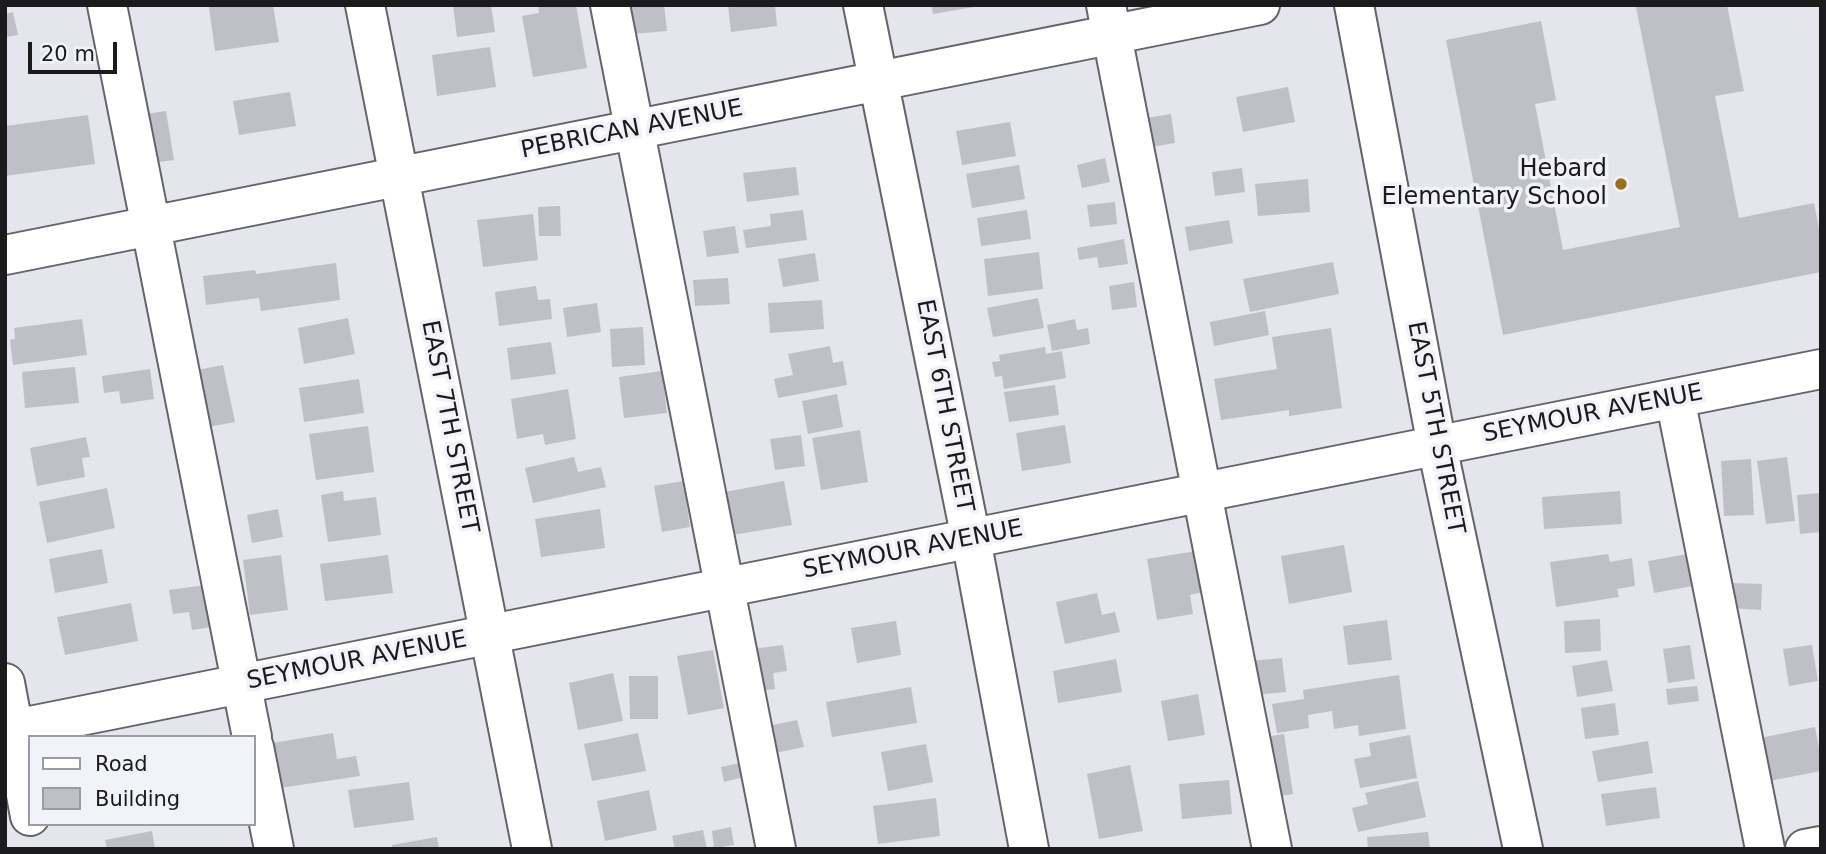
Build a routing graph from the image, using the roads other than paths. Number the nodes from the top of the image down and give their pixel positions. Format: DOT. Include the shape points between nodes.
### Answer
graph roads {
  1 [pos="107,5"];
  2 [pos="365,5"];
  3 [pos="610,5"];
  4 [pos="863,5"];
  5 [pos="1260,5"];
  6 [pos="1354,5"];
  7 [pos="1109,20"];
  8 [pos="879,81"];
  9 [pos="635,129"];
  10 [pos="399,176"];
  11 [pos="150,226"];
  12 [pos="5,255"];
  13 [pos="1821,369"];
  14 [pos="1675,398"];
  15 [pos="1437,446"];
  16 [pos="1202,492"];
  17 [pos="971,538"];
  18 [pos="725,587"];
  19 [pos="489,634"];
  20 [pos="5,683"];
  21 [pos="241,684"];
  22 [pos="9,730"];
  23 [pos="252,735"];
  24 [pos="256,757"];
  25 [pos="28,808"];
  26 [pos="31,826"];
  27 [pos="1821,846"];
  28 [pos="36,849"];
  29 [pos="274,849"];
  30 [pos="532,849"];
  31 [pos="776,849"];
  32 [pos="1029,849"];
  33 [pos="1272,849"];
  34 [pos="1523,849"];
  35 [pos="1765,849"];
  36 [pos="1805,849"];
  1 -- 11 [label="street"];
  2 -- 10 [label="street, EAST 7TH STREET"];
  3 -- 9 [label="street"];
  4 -- 8 [label="street, EAST 6TH STREET"];
  5 -- 7 [label="street, PEBRICAN AVENUE"];
  6 -- 15 [label="street, EAST 5TH STREET"];
  7 -- 8 [label="street, PEBRICAN AVENUE"];
  7 -- 16 [label="street"];
  8 -- 9 [label="street, PEBRICAN AVENUE"];
  8 -- 17 [label="street, EAST 6TH STREET"];
  9 -- 10 [label="street, PEBRICAN AVENUE"];
  9 -- 18 [label="street"];
  10 -- 11 [label="street, PEBRICAN AVENUE"];
  10 -- 19 [label="street, EAST 7TH STREET"];
  11 -- 12 [label="street, PEBRICAN AVENUE"];
  11 -- 21 [label="street"];
  13 -- 14 [label="street, SEYMOUR AVENUE"];
  14 -- 15 [label="street, SEYMOUR AVENUE"];
  14 -- 35 [label="street"];
  15 -- 16 [label="street, SEYMOUR AVENUE"];
  15 -- 34 [label="street, EAST 5TH STREET"];
  16 -- 17 [label="street, SEYMOUR AVENUE"];
  16 -- 33 [label="street"];
  17 -- 18 [label="street, SEYMOUR AVENUE"];
  17 -- 32 [label="street, EAST 6TH STREET"];
  18 -- 19 [label="street, SEYMOUR AVENUE"];
  18 -- 31 [label="street"];
  19 -- 21 [label="street, SEYMOUR AVENUE"];
  19 -- 30 [label="street, EAST 7TH STREET"];
  20 -- 22 [label="street"];
  21 -- 22 [label="street, SEYMOUR AVENUE"];
  21 -- 23 [label="street"];
  22 -- 25 [label="street"];
  24 -- 29 [label="street"];
  26 -- 28 [label="street"];
  27 -- 36 [label="street"];
}
